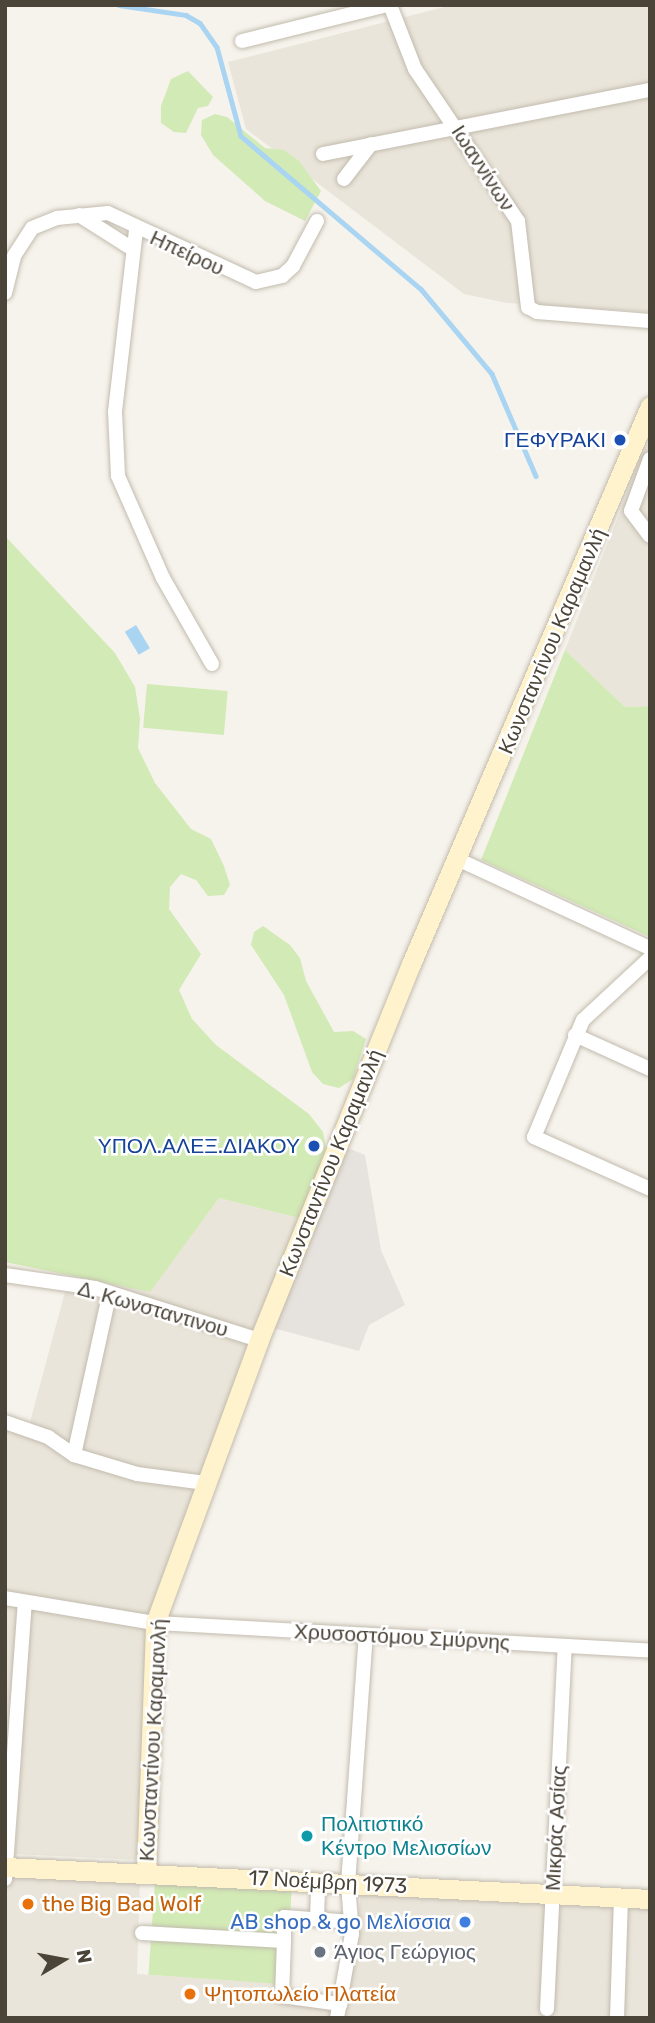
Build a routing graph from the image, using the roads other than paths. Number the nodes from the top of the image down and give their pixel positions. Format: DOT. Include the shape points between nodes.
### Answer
graph roads {
  1 [pos="389,5"];
  2 [pos="242,41"];
  3 [pos="650,90"];
  4 [pos="459,129"];
  5 [pos="371,144"];
  6 [pos="323,155"];
  7 [pos="344,179"];
  8 [pos="79,215"];
  9 [pos="317,221"];
  10 [pos="135,230"];
  11 [pos="131,248"];
  12 [pos="9,255"];
  13 [pos="5,293"];
  14 [pos="650,321"];
  15 [pos="650,406"];
  16 [pos="650,459"];
  17 [pos="650,536"];
  18 [pos="212,664"];
  19 [pos="457,859"];
  20 [pos="650,948"];
  21 [pos="650,958"];
  22 [pos="575,1035"];
  23 [pos="650,1069"];
  24 [pos="650,1189"];
  25 [pos="5,1275"];
  26 [pos="109,1296"];
  27 [pos="259,1340"];
  28 [pos="5,1422"];
  29 [pos="74,1455"];
  30 [pos="205,1483"];
  31 [pos="5,1598"];
  32 [pos="25,1603"];
  33 [pos="155,1623"];
  34 [pos="366,1635"];
  35 [pos="565,1646"];
  36 [pos="650,1651"];
  37 [pos="7,1871"];
  38 [pos="146,1872"];
  39 [pos="318,1881"];
  40 [pos="348,1884"];
  41 [pos="553,1894"];
  42 [pos="621,1897"];
  43 [pos="650,1899"];
  44 [pos="317,1919"];
  45 [pos="353,1922"];
  46 [pos="142,1933"];
  47 [pos="284,1941"];
  48 [pos="547,2009"];
  49 [pos="338,2011"];
  50 [pos="617,2018"];
  1 -- 2 [label="street"];
  1 -- 4 [label="street, Ιωαννίνων" via="410,61"];
  3 -- 4 [label="street"];
  4 -- 5 [label="street"];
  4 -- 14 [label="street, Ιωαννίνων" via="518,221 528,307 537,312"];
  5 -- 6 [label="street"];
  5 -- 7 [label="street"];
  8 -- 10 [label="street, Ηπείρου" via="108,213"];
  8 -- 11 [label="street"];
  8 -- 12 [label="street, Ηπείρου" via="32,228"];
  9 -- 10 [label="street, Ηπείρου" via="293,266 282,276 256,282"];
  10 -- 11 [label="street"];
  11 -- 18 [label="street" via="115,412 118,476 163,578"];
  12 -- 13 [label="street"];
  15 -- 19 [label="main road, Κωνσταντίνου Καραμανλή"];
  16 -- 17 [label="street" via="631,511"];
  19 -- 20 [label="street"];
  19 -- 27 [label="main road, Κωνσταντίνου Καραμανλή"];
  21 -- 22 [label="street" via="583,1020"];
  22 -- 23 [label="street"];
  22 -- 24 [label="street" via="534,1137"];
  25 -- 26 [label="street, Δ. Κωνσταντινου" via="27,1282 76,1284"];
  26 -- 27 [label="street, Δ. Κωνσταντινου"];
  26 -- 29 [label="street"];
  27 -- 30 [label="main road, Κωνσταντίνου Καραμανλή"];
  28 -- 29 [label="street" via="48,1437"];
  29 -- 30 [label="street" via="136,1474"];
  30 -- 33 [label="main road, Κωνσταντίνου Καραμανλή"];
  31 -- 32 [label="street, Χρυσοστόμου Σμύρνης"];
  32 -- 33 [label="street, Χρυσοστόμου Σμύρνης"];
  32 -- 37 [label="street"];
  33 -- 34 [label="street, Χρυσοστόμου Σμύρνης"];
  33 -- 38 [label="main road, Κωνσταντίνου Καραμανλή"];
  34 -- 35 [label="street, Χρυσοστόμου Σμύρνης"];
  34 -- 40 [label="street"];
  35 -- 36 [label="street, Χρυσοστόμου Σμύρνης"];
  35 -- 41 [label="street, Μικράς Ασίας"];
  37 -- 38 [label="main road, 17 Νοέμβρη 1973"];
  38 -- 39 [label="main road, 17 Νοέμβρη 1973"];
  39 -- 40 [label="main road, 17 Νοέμβρη 1973"];
  39 -- 44 [label="street"];
  40 -- 41 [label="main road, 17 Νοέμβρη 1973"];
  40 -- 45 [label="street"];
  41 -- 42 [label="main road, 17 Νοέμβρη 1973"];
  41 -- 48 [label="street, Μικράς Ασίας"];
  42 -- 43 [label="main road, 17 Νοέμβρη 1973"];
  42 -- 50 [label="street"];
  44 -- 45 [label="street"];
  44 -- 47 [label="street" via="285,1917"];
  45 -- 49 [label="street"];
  46 -- 47 [label="street"];
  47 -- 49 [label="street" via="282,1996"];
}
